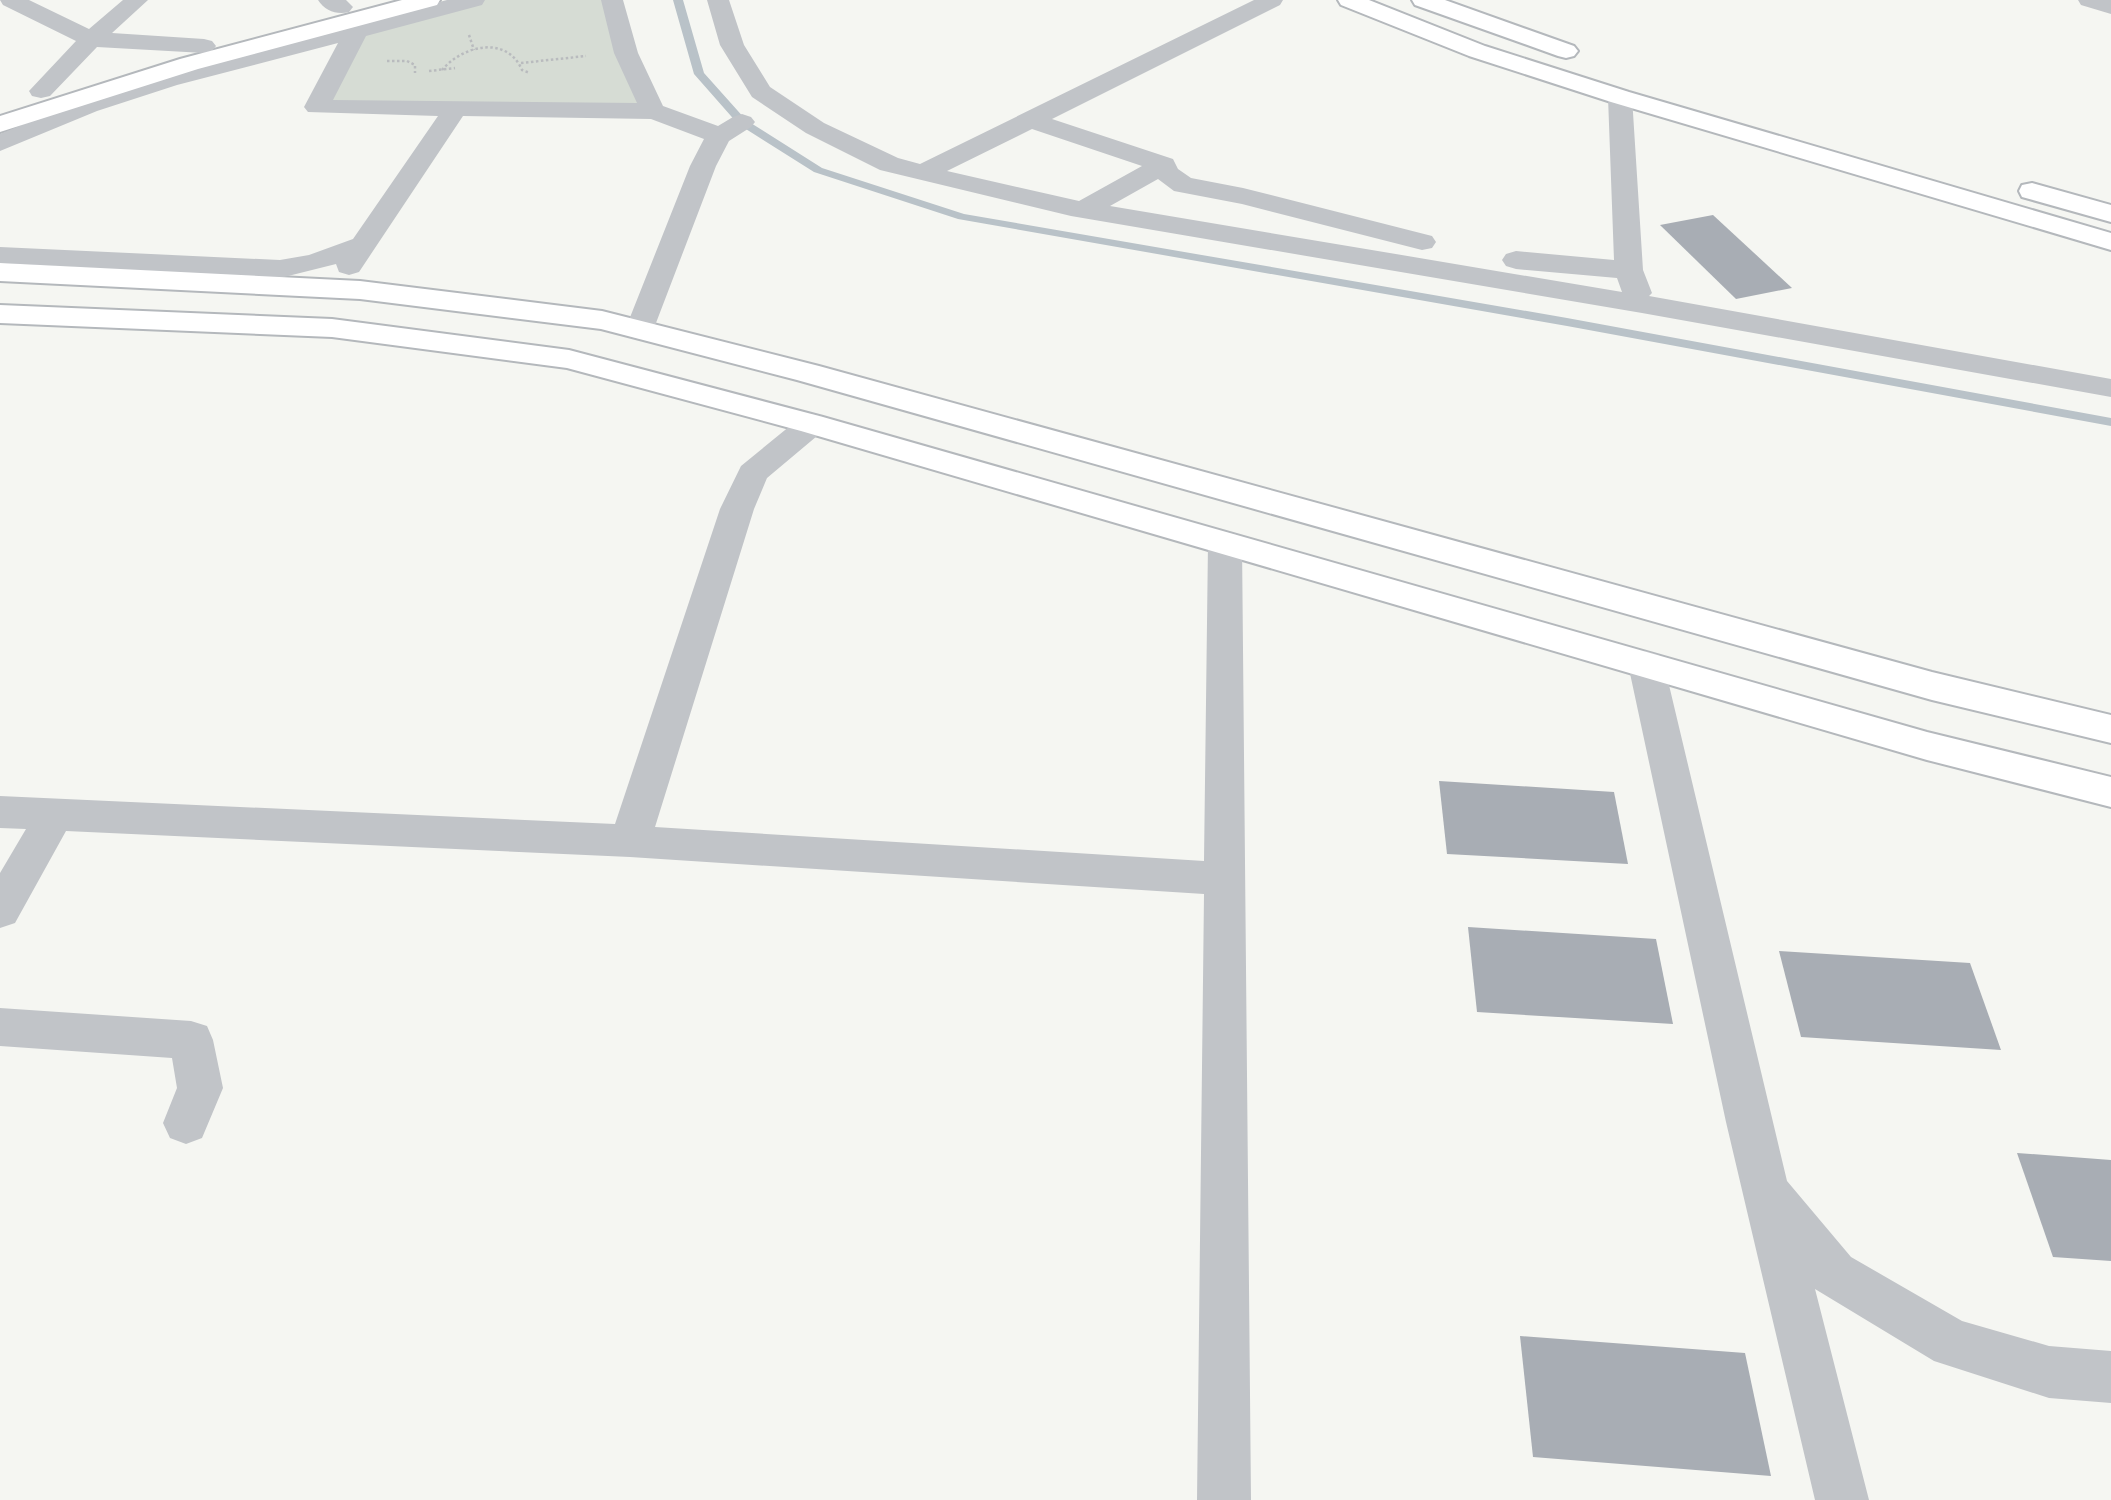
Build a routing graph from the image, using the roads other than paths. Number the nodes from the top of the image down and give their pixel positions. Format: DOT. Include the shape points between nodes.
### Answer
graph roads {
  1 [pos="11,0"];
  2 [pos="137,0"];
  3 [pos="367,0"];
  4 [pos="429,0"];
  5 [pos="474,0"];
  6 [pos="612,0"];
  7 [pos="718,0"];
  8 [pos="1272,0"];
  9 [pos="1349,0"];
  10 [pos="1423,0"];
  11 [pos="2089,0"];
  12 [pos="335,4"];
  13 [pos="2111,6"];
  14 [pos="356,32"];
  15 [pos="91,39"];
  16 [pos="204,46"];
  17 [pos="1592,60"];
  18 [pos="41,91"];
  19 [pos="1620,97"];
  20 [pos="0,103"];
  21 [pos="455,109"];
  22 [pos="653,110"];
  23 [pos="1763,114"];
  24 [pos="1030,120"];
  25 [pos="743,122"];
  26 [pos="0,124"];
  27 [pos="719,136"];
  28 [pos="1843,138"];
  29 [pos="0,143"];
  30 [pos="1164,165"];
  31 [pos="923,173"];
  32 [pos="2004,183"];
  33 [pos="1083,210"];
  34 [pos="2111,214"];
  35 [pos="2111,242"];
  36 [pos="362,245"];
  37 [pos="0,255"];
  38 [pos="1629,270"];
  39 [pos="0,272"];
  40 [pos="335,288"];
  41 [pos="1642,304"];
  42 [pos="0,314"];
  43 [pos="640,330"];
  44 [pos="2111,388"];
  45 [pos="812,424"];
  46 [pos="1225,543"];
  47 [pos="1646,664"];
  48 [pos="2111,729"];
  49 [pos="2111,792"];
  50 [pos="0,812"];
  51 [pos="55,814"];
  52 [pos="630,841"];
  53 [pos="1225,879"];
  54 [pos="0,911"];
  55 [pos="0,1027"];
  56 [pos="186,1123"];
  57 [pos="1767,1191"];
  58 [pos="2111,1377"];
  59 [pos="1224,1500"];
  60 [pos="1842,1500"];
  1 -- 15 [label="street"];
  2 -- 15 [label="street"];
  3 -- 12 [label="main road"];
  4 -- 26 [label="main road" via="189,64"];
  5 -- 14 [label="street"];
  6 -- 22 [label="street" via="626,52"];
  7 -- 31 [label="street" via="732,45 761,92 815,128 889,164"];
  8 -- 24 [label="street"];
  9 -- 19 [label="main road" via="1477,51"];
  10 -- 17 [label="main road"];
  11 -- 13 [label="street"];
  12 -- 16 [label="main road"];
  14 -- 21 [label="street" via="317,107"];
  14 -- 29 [label="street" via="169,80 88,106"];
  15 -- 16 [label="street"];
  15 -- 18 [label="street"];
  16 -- 18 [label="main road"];
  18 -- 20 [label="main road"];
  19 -- 35 [label="main road"];
  19 -- 38 [label="street"];
  21 -- 22 [label="street"];
  21 -- 36 [label="street"];
  22 -- 27 [label="street"];
  23 -- 28 [label="main road"];
  24 -- 30 [label="street"];
  24 -- 31 [label="street"];
  25 -- 27 [label="street"];
  27 -- 43 [label="street"];
  30 -- 33 [label="street"];
  30 -- 38 [label="street" via="1166,173 1183,185 1243,196 1380,234 1539,263"];
  31 -- 33 [label="street"];
  32 -- 34 [label="main road"];
  33 -- 41 [label="street"];
  36 -- 37 [label="street" via="280,269"];
  36 -- 40 [label="street"];
  38 -- 41 [label="street"];
  39 -- 40 [label="main road"];
  40 -- 43 [label="main road" via="602,320"];
  41 -- 44 [label="street"];
  42 -- 45 [label="main road" via="332,328 569,359"];
  43 -- 48 [label="main road" via="822,376 1932,686"];
  45 -- 46 [label="main road"];
  45 -- 52 [label="street" via="754,473 737,509"];
  46 -- 47 [label="main road"];
  46 -- 53 [label="street"];
  47 -- 49 [label="main road" via="1927,746"];
  47 -- 57 [label="street"];
  50 -- 51 [label="street"];
  51 -- 52 [label="street"];
  51 -- 54 [label="street"];
  52 -- 53 [label="street"];
  53 -- 59 [label="street"];
  55 -- 56 [label="street" via="191,1040 200,1088"];
  57 -- 58 [label="street" via="1834,1274 1952,1343 2049,1372"];
  57 -- 60 [label="street"];
}
